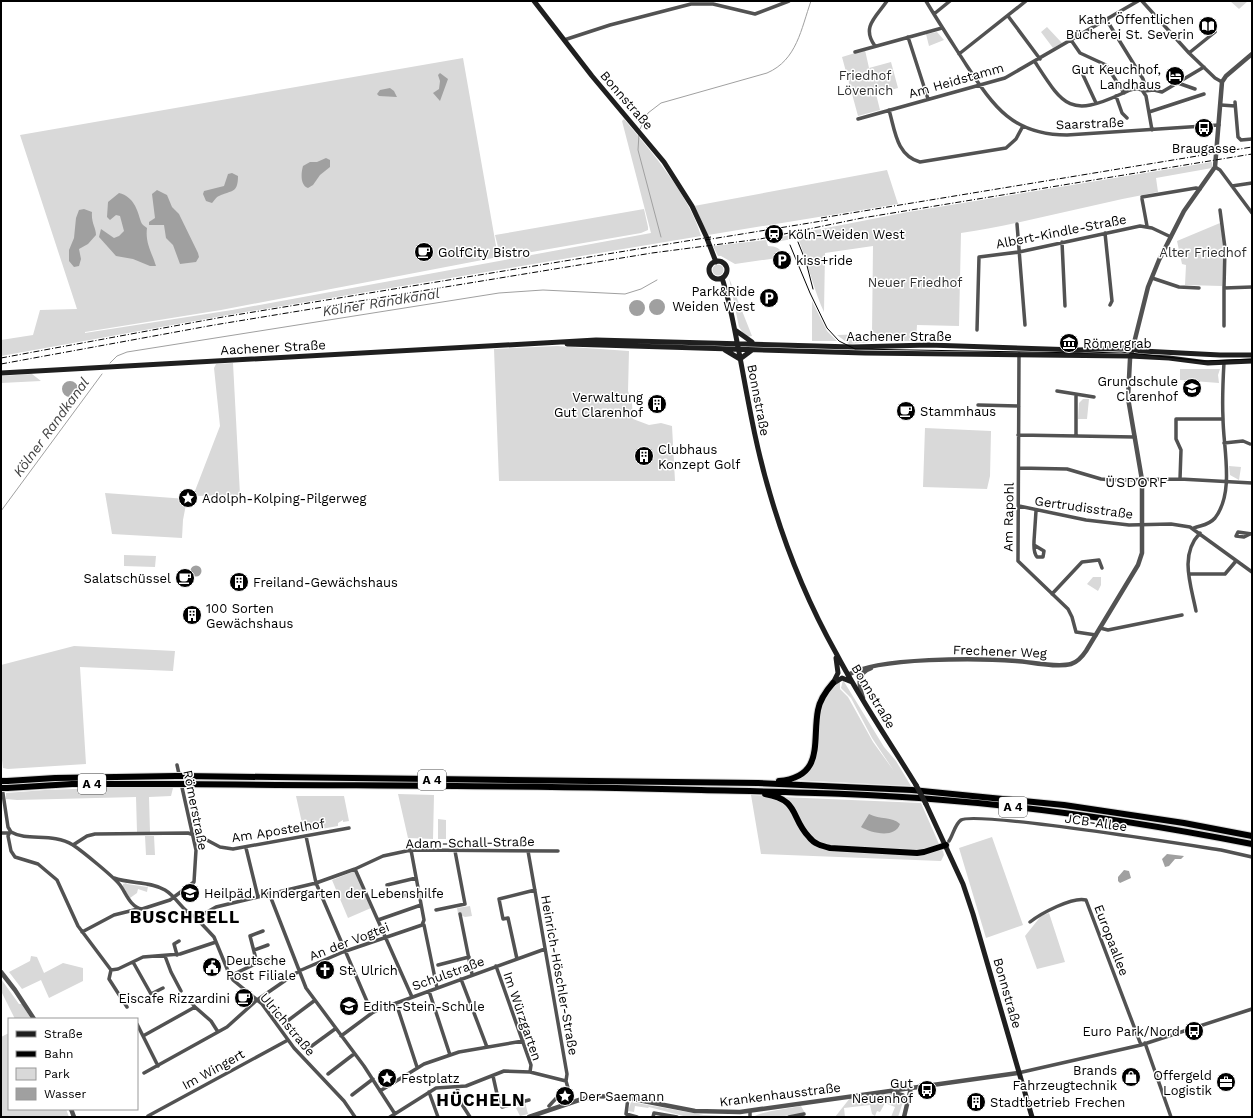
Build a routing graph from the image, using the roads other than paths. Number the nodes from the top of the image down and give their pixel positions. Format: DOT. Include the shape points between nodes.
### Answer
graph roads {
  1 [pos="534,1"];
  2 [pos="789,1"];
  3 [pos="887,1"];
  4 [pos="926,1"];
  5 [pos="950,1"];
  6 [pos="1026,1"];
  7 [pos="1138,1"];
  8 [pos="1142,1"];
  9 [pos="934,14"];
  10 [pos="1008,16"];
  11 [pos="1106,19"];
  12 [pos="942,28"];
  13 [pos="1215,32"];
  14 [pos="908,37"];
  15 [pos="564,40"];
  16 [pos="1071,40"];
  17 [pos="875,46"];
  18 [pos="855,52"];
  19 [pos="1189,53"];
  20 [pos="959,54"];
  21 [pos="1252,54"];
  22 [pos="1040,59"];
  23 [pos="1035,62"];
  24 [pos="1204,67"];
  25 [pos="1083,75"];
  26 [pos="1222,82"];
  27 [pos="1178,83"];
  28 [pos="980,86"];
  29 [pos="1194,89"];
  30 [pos="1142,90"];
  31 [pos="1124,93"];
  32 [pos="1204,94"];
  33 [pos="1116,96"];
  34 [pos="928,99"];
  35 [pos="1096,103"];
  36 [pos="1221,105"];
  37 [pos="889,110"];
  38 [pos="1149,112"];
  39 [pos="1126,118"];
  40 [pos="858,119"];
  41 [pos="1023,126"];
  42 [pos="1219,126"];
  43 [pos="1152,130"];
  44 [pos="1252,139"];
  45 [pos="1215,167"];
  46 [pos="1252,183"];
  47 [pos="1232,186"];
  48 [pos="1200,189"];
  49 [pos="1220,210"];
  50 [pos="1252,213"];
  51 [pos="1017,224"];
  52 [pos="1147,226"];
  53 [pos="1105,233"];
  54 [pos="1171,237"];
  55 [pos="1062,242"];
  56 [pos="1019,252"];
  57 [pos="716,262"];
  58 [pos="722,278"];
  59 [pos="1152,278"];
  60 [pos="1252,287"];
  61 [pos="1199,288"];
  62 [pos="1224,288"];
  63 [pos="1110,305"];
  64 [pos="1065,306"];
  65 [pos="1025,325"];
  66 [pos="1224,326"];
  67 [pos="735,330"];
  68 [pos="977,330"];
  69 [pos="546,343"];
  70 [pos="737,343"];
  71 [pos="752,343"];
  72 [pos="933,345"];
  73 [pos="1016,348"];
  74 [pos="1027,348"];
  75 [pos="1132,349"];
  76 [pos="724,350"];
  77 [pos="738,350"];
  78 [pos="752,350"];
  79 [pos="925,353"];
  80 [pos="1019,354"];
  81 [pos="1252,355"];
  82 [pos="1130,356"];
  83 [pos="740,359"];
  84 [pos="1252,361"];
  85 [pos="1224,362"];
  86 [pos="1,374"];
  87 [pos="1057,391"];
  88 [pos="1076,395"];
  89 [pos="1094,397"];
  90 [pos="978,405"];
  91 [pos="1019,406"];
  92 [pos="1222,419"];
  93 [pos="1018,435"];
  94 [pos="1076,436"];
  95 [pos="1135,437"];
  96 [pos="1224,443"];
  97 [pos="1250,444"];
  98 [pos="1018,468"];
  99 [pos="1180,479"];
  100 [pos="1142,480"];
  101 [pos="1227,482"];
  102 [pos="1252,484"];
  103 [pos="1019,506"];
  104 [pos="1036,511"];
  105 [pos="1142,524"];
  106 [pos="1194,528"];
  107 [pos="1200,533"];
  108 [pos="1034,545"];
  109 [pos="1236,560"];
  110 [pos="1102,568"];
  111 [pos="1252,572"];
  112 [pos="1188,574"];
  113 [pos="1052,594"];
  114 [pos="1196,611"];
  115 [pos="1182,614"];
  116 [pos="1100,628"];
  117 [pos="1096,635"];
  118 [pos="836,653"];
  119 [pos="880,665"];
  120 [pos="848,675"];
  121 [pos="833,683"];
  122 [pos="853,683"];
  123 [pos="864,702"];
  124 [pos="177,765"];
  125 [pos="3,783"];
  126 [pos="758,783"];
  127 [pos="749,791"];
  128 [pos="349,828"];
  129 [pos="1,833"];
  130 [pos="10,833"];
  131 [pos="192,834"];
  132 [pos="306,836"];
  133 [pos="1252,836"];
  134 [pos="947,843"];
  135 [pos="1252,844"];
  136 [pos="73,845"];
  137 [pos="246,848"];
  138 [pos="412,850"];
  139 [pos="455,851"];
  140 [pos="528,851"];
  141 [pos="558,851"];
  142 [pos="1252,857"];
  143 [pos="355,869"];
  144 [pos="113,877"];
  145 [pos="416,878"];
  146 [pos="124,881"];
  147 [pos="316,883"];
  148 [pos="387,885"];
  149 [pos="121,887"];
  150 [pos="535,890"];
  151 [pos="419,892"];
  152 [pos="269,893"];
  153 [pos="175,897"];
  154 [pos="258,897"];
  155 [pos="398,897"];
  156 [pos="421,905"];
  157 [pos="139,908"];
  158 [pos="436,910"];
  159 [pos="460,914"];
  160 [pos="200,916"];
  161 [pos="195,917"];
  162 [pos="378,920"];
  163 [pos="199,921"];
  164 [pos="1030,922"];
  165 [pos="424,925"];
  166 [pos="263,931"];
  167 [pos="82,932"];
  168 [pos="386,937"];
  169 [pos="180,941"];
  170 [pos="216,942"];
  171 [pos="268,945"];
  172 [pos="545,949"];
  173 [pos="254,950"];
  174 [pos="346,951"];
  175 [pos="144,952"];
  176 [pos="177,954"];
  177 [pos="165,956"];
  178 [pos="145,957"];
  179 [pos="469,957"];
  180 [pos="273,958"];
  181 [pos="517,959"];
  182 [pos="133,962"];
  183 [pos="257,963"];
  184 [pos="438,965"];
  185 [pos="496,966"];
  186 [pos="111,970"];
  187 [pos="299,971"];
  188 [pos="1,972"];
  189 [pos="472,974"];
  190 [pos="230,976"];
  191 [pos="461,979"];
  192 [pos="163,988"];
  193 [pos="437,988"];
  194 [pos="181,991"];
  195 [pos="429,991"];
  196 [pos="412,997"];
  197 [pos="257,1000"];
  198 [pos="190,1001"];
  199 [pos="314,1001"];
  200 [pos="396,1003"];
  201 [pos="127,1007"];
  202 [pos="195,1007"];
  203 [pos="1252,1009"];
  204 [pos="372,1013"];
  205 [pos="33,1018"];
  206 [pos="286,1022"];
  207 [pos="138,1026"];
  208 [pos="335,1028"];
  209 [pos="218,1032"];
  210 [pos="143,1036"];
  211 [pos="341,1036"];
  212 [pos="288,1040"];
  213 [pos="523,1041"];
  214 [pos="1146,1044"];
  215 [pos="1141,1045"];
  216 [pos="487,1047"];
  217 [pos="308,1048"];
  218 [pos="354,1054"];
  219 [pos="450,1055"];
  220 [pos="158,1066"];
  221 [pos="417,1067"];
  222 [pos="530,1072"];
  223 [pos="144,1073"];
  224 [pos="1018,1073"];
  225 [pos="328,1074"];
  226 [pos="493,1076"];
  227 [pos="373,1079"];
  228 [pos="566,1081"];
  229 [pos="457,1087"];
  230 [pos="911,1088"];
  231 [pos="568,1090"];
  232 [pos="380,1091"];
  233 [pos="888,1091"];
  234 [pos="429,1092"];
  235 [pos="352,1095"];
  236 [pos="628,1098"];
  237 [pos="529,1100"];
  238 [pos="572,1102"];
  239 [pos="549,1106"];
  240 [pos="907,1107"];
  241 [pos="750,1111"];
  242 [pos="804,1114"];
  243 [pos="148,1116"];
  244 [pos="393,1116"];
  245 [pos="355,1117"];
  246 [pos="438,1117"];
  247 [pos="470,1117"];
  248 [pos="529,1117"];
  249 [pos="636,1117"];
  250 [pos="653,1117"];
  251 [pos="677,1117"];
  252 [pos="750,1117"];
  253 [pos="789,1117"];
  254 [pos="904,1117"];
  255 [pos="1032,1117"];
  256 [pos="1172,1117"];
  1 -- 15 [label="main road, Bonnstraße"];
  2 -- 15 [label="street" via="755,14 714,4 691,4"];
  3 -- 17 [label="street" via="869,29 869,36"];
  4 -- 9 [label="street, Saarstraße"];
  5 -- 9 [label="street"];
  6 -- 10 [label="street"];
  7 -- 11 [label="street, Am Heidstamm"];
  8 -- 19 [label="street"];
  9 -- 12 [label="street, Saarstraße"];
  10 -- 20 [label="street"];
  10 -- 22 [label="street"];
  11 -- 16 [label="street, Am Heidstamm"];
  11 -- 30 [label="street" via="1143,79"];
  12 -- 14 [label="street"];
  12 -- 20 [label="street, Saarstraße"];
  13 -- 19 [label="street"];
  14 -- 17 [label="street"];
  14 -- 34 [label="street"];
  15 -- 57 [label="main road, Bonnstraße" via="664,162 689,200"];
  16 -- 22 [label="street, Am Heidstamm"];
  16 -- 31 [label="street" via="1080,53 1108,67"];
  17 -- 18 [label="street"];
  19 -- 24 [label="street"];
  20 -- 28 [label="street, Saarstraße"];
  21 -- 26 [label="street"];
  22 -- 23 [label="street, Am Heidstamm"];
  23 -- 28 [label="street, Am Heidstamm" via="1005,78"];
  23 -- 35 [label="street" via="1053,91 1062,100 1078,106"];
  24 -- 26 [label="street"];
  24 -- 27 [label="street"];
  25 -- 35 [label="street"];
  26 -- 36 [label="street"];
  27 -- 29 [label="street"];
  27 -- 30 [label="street" via="1161,93"];
  28 -- 34 [label="street, Am Heidstamm"];
  28 -- 41 [label="street, Saarstraße" via="994,105"];
  30 -- 31 [label="street" via="1133,89"];
  30 -- 38 [label="street"];
  31 -- 33 [label="street"];
  32 -- 38 [label="street"];
  33 -- 35 [label="street"];
  33 -- 39 [label="street"];
  34 -- 37 [label="street, Am Heidstamm"];
  36 -- 42 [label="street"];
  36 -- 44 [label="street" via="1235,104 1238,138"];
  37 -- 40 [label="street, Am Heidstamm"];
  37 -- 41 [label="street" via="900,148 909,158 920,162 1006,148 1016,139"];
  38 -- 43 [label="street"];
  41 -- 43 [label="street, Saarstraße" via="1044,134 1056,135"];
  42 -- 43 [label="street, Saarstraße"];
  42 -- 45 [label="street"];
  45 -- 47 [label="street"];
  45 -- 48 [label="street, Frechener Weg"];
  46 -- 47 [label="street"];
  47 -- 50 [label="street"];
  48 -- 52 [label="street, Albert-Kindle-Straße" via="1142,198"];
  48 -- 54 [label="street, Frechener Weg" via="1184,211"];
  49 -- 62 [label="street" via="1226,248"];
  51 -- 56 [label="street"];
  52 -- 53 [label="street, Albert-Kindle-Straße"];
  52 -- 54 [label="street"];
  53 -- 55 [label="street, Albert-Kindle-Straße"];
  53 -- 63 [label="street" via="1112,301"];
  54 -- 59 [label="street, Frechener Weg"];
  55 -- 56 [label="street, Albert-Kindle-Straße"];
  55 -- 64 [label="street"];
  56 -- 65 [label="street"];
  56 -- 68 [label="street, Albert-Kindle-Straße" via="979,257"];
  57 -- 58 [label="main road" via="722,262 726,266 726,275"];
  57 -- 58 [label="main road" via="711,266 710,274"];
  58 -- 67 [label="main road, Bonnstraße"];
  59 -- 61 [label="street" via="1179,288"];
  59 -- 75 [label="street, Frechener Weg"];
  60 -- 62 [label="street"];
  62 -- 66 [label="street"];
  67 -- 70 [label="main road, Bonnstraße"];
  67 -- 71 [label="main road"];
  69 -- 70 [label="main road, Aachener Straße" via="596,340"];
  69 -- 76 [label="main road, Aachener Straße"];
  69 -- 86 [label="main road, Aachener Straße"];
  70 -- 71 [label="main road, Aachener Straße"];
  70 -- 77 [label="main road, Bonnstraße"];
  71 -- 72 [label="main road, Aachener Straße" via="853,347"];
  72 -- 73 [label="main road, Aachener Straße"];
  72 -- 79 [label="main road" via="923,348"];
  73 -- 74 [label="main road, Aachener Straße"];
  73 -- 80 [label="main road"];
  74 -- 75 [label="main road, Aachener Straße"];
  74 -- 80 [label="main road"];
  75 -- 81 [label="main road, Aachener Straße"];
  75 -- 82 [label="street, Frechener Weg"];
  76 -- 77 [label="main road, Aachener Straße"];
  76 -- 83 [label="main road"];
  77 -- 78 [label="main road, Aachener Straße"];
  77 -- 83 [label="main road, Bonnstraße"];
  78 -- 79 [label="main road, Aachener Straße"];
  78 -- 83 [label="main road"];
  79 -- 80 [label="main road, Aachener Straße"];
  80 -- 82 [label="main road, Aachener Straße"];
  80 -- 91 [label="street, Am Rapohl"];
  82 -- 85 [label="main road, Aachener Straße" via="1208,363"];
  82 -- 95 [label="street, Frechener Weg" via="1128,393"];
  83 -- 118 [label="main road, Bonnstraße" via="756,440 779,524 815,612"];
  84 -- 85 [label="main road, Aachener Straße"];
  85 -- 92 [label="street"];
  87 -- 88 [label="street"];
  88 -- 89 [label="street"];
  88 -- 94 [label="street"];
  90 -- 91 [label="street"];
  91 -- 93 [label="street, Am Rapohl"];
  92 -- 96 [label="street"];
  92 -- 99 [label="street" via="1176,419 1176,439 1181,450"];
  93 -- 94 [label="street"];
  93 -- 98 [label="street, Am Rapohl"];
  94 -- 95 [label="street"];
  95 -- 100 [label="street, Frechener Weg"];
  96 -- 97 [label="street"];
  96 -- 101 [label="street"];
  98 -- 100 [label="street" via="1067,469 1101,479"];
  98 -- 103 [label="street, Am Rapohl"];
  99 -- 100 [label="street"];
  99 -- 101 [label="street"];
  100 -- 105 [label="street, Frechener Weg"];
  101 -- 102 [label="street"];
  101 -- 106 [label="street" via="1221,507 1215,518"];
  103 -- 104 [label="street, Gertrudisstraße"];
  103 -- 113 [label="street, Am Rapohl" via="1018,561"];
  104 -- 105 [label="street, Gertrudisstraße" via="1086,520"];
  104 -- 108 [label="street"];
  105 -- 106 [label="street, Gertrudisstraße" via="1171,524"];
  105 -- 116 [label="street, Frechener Weg" via="1141,558"];
  106 -- 107 [label="street"];
  107 -- 109 [label="street"];
  107 -- 112 [label="street" via="1189,552"];
  109 -- 111 [label="street"];
  109 -- 112 [label="street" via="1225,574"];
  110 -- 113 [label="street" via="1099,560 1082,562"];
  112 -- 114 [label="street"];
  113 -- 117 [label="street, Am Rapohl" via="1071,614 1076,632"];
  115 -- 116 [label="street" via="1108,630"];
  116 -- 117 [label="street, Frechener Weg"];
  117 -- 119 [label="street, Frechener Weg" via="1075,663 1066,665 993,659"];
  118 -- 120 [label="main road, Bonnstraße"];
  118 -- 121 [label="main road" via="838,673"];
  119 -- 120 [label="street, Frechener Weg" via="864,667"];
  119 -- 123 [label="street, Frechener Weg" via="868,669 861,675 859,683"];
  120 -- 122 [label="main road, Bonnstraße"];
  121 -- 122 [label="main road" via="842,678"];
  121 -- 126 [label="highway" via="819,705 815,751 810,765 803,773 791,779"];
  122 -- 123 [label="main road, Bonnstraße"];
  123 -- 134 [label="main road, Bonnstraße, bridge" via="916,785"];
  124 -- 131 [label="street, Römerstraße"];
  125 -- 126 [label="highway, A 4, bridge" via="55,778 183,776"];
  125 -- 127 [label="highway, A 4, bridge"];
  125 -- 130 [label="street"];
  126 -- 133 [label="highway, A 4" via="912,790 1004,798 1124,814"];
  127 -- 134 [label="highway" via="774,796 787,802 809,838 818,845 830,848 917,853"];
  127 -- 135 [label="highway, A 4" via="858,794 999,805 1131,822"];
  128 -- 132 [label="street, Am Apostelhof"];
  129 -- 130 [label="street"];
  130 -- 136 [label="street" via="54,837"];
  130 -- 167 [label="street" via="8,836 12,853 19,859 38,864 57,880"];
  131 -- 136 [label="street, Am Apostelhof" via="95,834"];
  131 -- 137 [label="street, Am Apostelhof" via="226,848"];
  131 -- 153 [label="street, Römerstraße" via="196,850 194,882"];
  132 -- 137 [label="street, Am Apostelhof"];
  132 -- 147 [label="street"];
  134 -- 142 [label="street, JCB-Allee" via="956,824 962,819 977,818 1205,847"];
  134 -- 224 [label="main road, Bonnstraße" via="973,914"];
  136 -- 144 [label="street"];
  137 -- 154 [label="street"];
  138 -- 139 [label="street, Adam-Schall-Straße"];
  138 -- 143 [label="street, Adam-Schall-Straße" via="383,856"];
  138 -- 145 [label="street, An der Vogtei"];
  139 -- 140 [label="street, Adam-Schall-Straße"];
  139 -- 158 [label="street" via="465,904"];
  140 -- 141 [label="street, Adam-Schall-Straße"];
  140 -- 150 [label="street, Heinrich-Höschler-Straße"];
  143 -- 147 [label="street, Adam-Schall-Straße"];
  143 -- 162 [label="street"];
  144 -- 146 [label="street"];
  144 -- 149 [label="street"];
  145 -- 148 [label="street"];
  145 -- 151 [label="street, An der Vogtei"];
  146 -- 149 [label="street"];
  146 -- 153 [label="street" via="159,887"];
  147 -- 152 [label="street, Adam-Schall-Straße"];
  147 -- 174 [label="street"];
  149 -- 157 [label="street" via="131,903"];
  150 -- 172 [label="street, Heinrich-Höschler-Straße"];
  150 -- 181 [label="street" via="499,899 503,919 508,918"];
  151 -- 155 [label="street"];
  151 -- 156 [label="street, An der Vogtei"];
  152 -- 154 [label="street, Adam-Schall-Straße"];
  152 -- 187 [label="street"];
  153 -- 157 [label="street" via="160,905"];
  153 -- 161 [label="street" via="184,909"];
  154 -- 160 [label="street, Adam-Schall-Straße" via="216,907"];
  156 -- 162 [label="street"];
  156 -- 168 [label="street, An der Vogtei" via="424,920 422,924"];
  157 -- 167 [label="street" via="114,915"];
  159 -- 179 [label="street"];
  160 -- 161 [label="street, Adam-Schall-Straße"];
  160 -- 163 [label="street"];
  161 -- 163 [label="street, Ulrichstraße" via="195,920"];
  162 -- 168 [label="street"];
  163 -- 170 [label="street, Ulrichstraße"];
  164 -- 215 [label="street, Europaallee" via="1041,913 1078,900 1086,900"];
  165 -- 193 [label="street"];
  166 -- 173 [label="street" via="250,936"];
  167 -- 186 [label="street"];
  168 -- 174 [label="street, An der Vogtei"];
  168 -- 196 [label="street"];
  169 -- 176 [label="street" via="174,944"];
  170 -- 176 [label="street"];
  170 -- 190 [label="street, Ulrichstraße"];
  171 -- 173 [label="street"];
  172 -- 181 [label="street, Schulstraße"];
  172 -- 228 [label="street, Heinrich-Höschler-Straße" via="567,1074"];
  173 -- 183 [label="street"];
  174 -- 187 [label="street, An der Vogtei"];
  174 -- 204 [label="street"];
  175 -- 178 [label="street"];
  176 -- 177 [label="street"];
  177 -- 178 [label="street"];
  177 -- 194 [label="street"];
  178 -- 182 [label="street"];
  179 -- 184 [label="street"];
  179 -- 189 [label="street"];
  180 -- 183 [label="street"];
  181 -- 185 [label="street, Schulstraße"];
  182 -- 186 [label="street"];
  182 -- 192 [label="street" via="151,994"];
  183 -- 190 [label="street"];
  185 -- 189 [label="street, Schulstraße"];
  185 -- 213 [label="street, Im Würzgarten"];
  186 -- 201 [label="street" via="109,979"];
  187 -- 197 [label="street, An der Vogtei"];
  187 -- 199 [label="street"];
  188 -- 205 [label="street"];
  189 -- 191 [label="street, Schulstraße"];
  190 -- 197 [label="street, Ulrichstraße"];
  191 -- 193 [label="street, Schulstraße"];
  191 -- 216 [label="street"];
  193 -- 195 [label="street, Schulstraße"];
  195 -- 196 [label="street, Schulstraße"];
  195 -- 219 [label="street"];
  196 -- 200 [label="street, Schulstraße"];
  197 -- 209 [label="street, An der Vogtei" via="229,1026"];
  197 -- 212 [label="street, Ulrichstraße"];
  198 -- 202 [label="street"];
  199 -- 206 [label="street"];
  199 -- 208 [label="street"];
  200 -- 204 [label="street, Schulstraße"];
  200 -- 221 [label="street"];
  202 -- 209 [label="street" via="211,1021"];
  202 -- 210 [label="street"];
  203 -- 214 [label="street"];
  204 -- 211 [label="street, Schulstraße"];
  207 -- 210 [label="street"];
  208 -- 211 [label="street"];
  208 -- 217 [label="street"];
  209 -- 220 [label="street, An der Vogtei"];
  210 -- 220 [label="street"];
  211 -- 218 [label="street"];
  212 -- 243 [label="street, Im Wingert"];
  212 -- 245 [label="street, Ulrichstraße"];
  213 -- 216 [label="street"];
  213 -- 222 [label="street, Im Würzgarten" via="531,1064"];
  214 -- 215 [label="street"];
  214 -- 256 [label="street"];
  215 -- 224 [label="street"];
  216 -- 219 [label="street"];
  218 -- 225 [label="street"];
  218 -- 227 [label="street"];
  219 -- 221 [label="street"];
  220 -- 223 [label="street, An der Vogtei"];
  221 -- 232 [label="street"];
  222 -- 226 [label="street" via="504,1071"];
  222 -- 228 [label="street"];
  224 -- 230 [label="street, Krankenhausstraße"];
  224 -- 255 [label="main road, Bonnstraße"];
  226 -- 229 [label="street"];
  226 -- 237 [label="street" via="500,1105 503,1107"];
  227 -- 232 [label="street"];
  227 -- 235 [label="street"];
  228 -- 231 [label="street, Heinrich-Höschler-Straße"];
  229 -- 234 [label="street" via="436,1088"];
  229 -- 247 [label="street" via="460,1103"];
  230 -- 233 [label="street, Krankenhausstraße"];
  230 -- 240 [label="street"];
  231 -- 238 [label="street, Heinrich-Höschler-Straße"];
  231 -- 239 [label="street" via="562,1092"];
  232 -- 244 [label="street"];
  233 -- 240 [label="street" via="904,1096"];
  233 -- 241 [label="street, Krankenhausstraße"];
  234 -- 244 [label="street"];
  234 -- 246 [label="street"];
  236 -- 238 [label="street, Krankenhausstraße" via="597,1096"];
  236 -- 241 [label="street, Krankenhausstraße" via="695,1111"];
  236 -- 249 [label="street" via="626,1114"];
  238 -- 248 [label="street, Krankenhausstraße"];
  240 -- 254 [label="street"];
  241 -- 252 [label="street"];
  242 -- 253 [label="street"];
  250 -- 251 [label="street" via="654,1113"];
}
